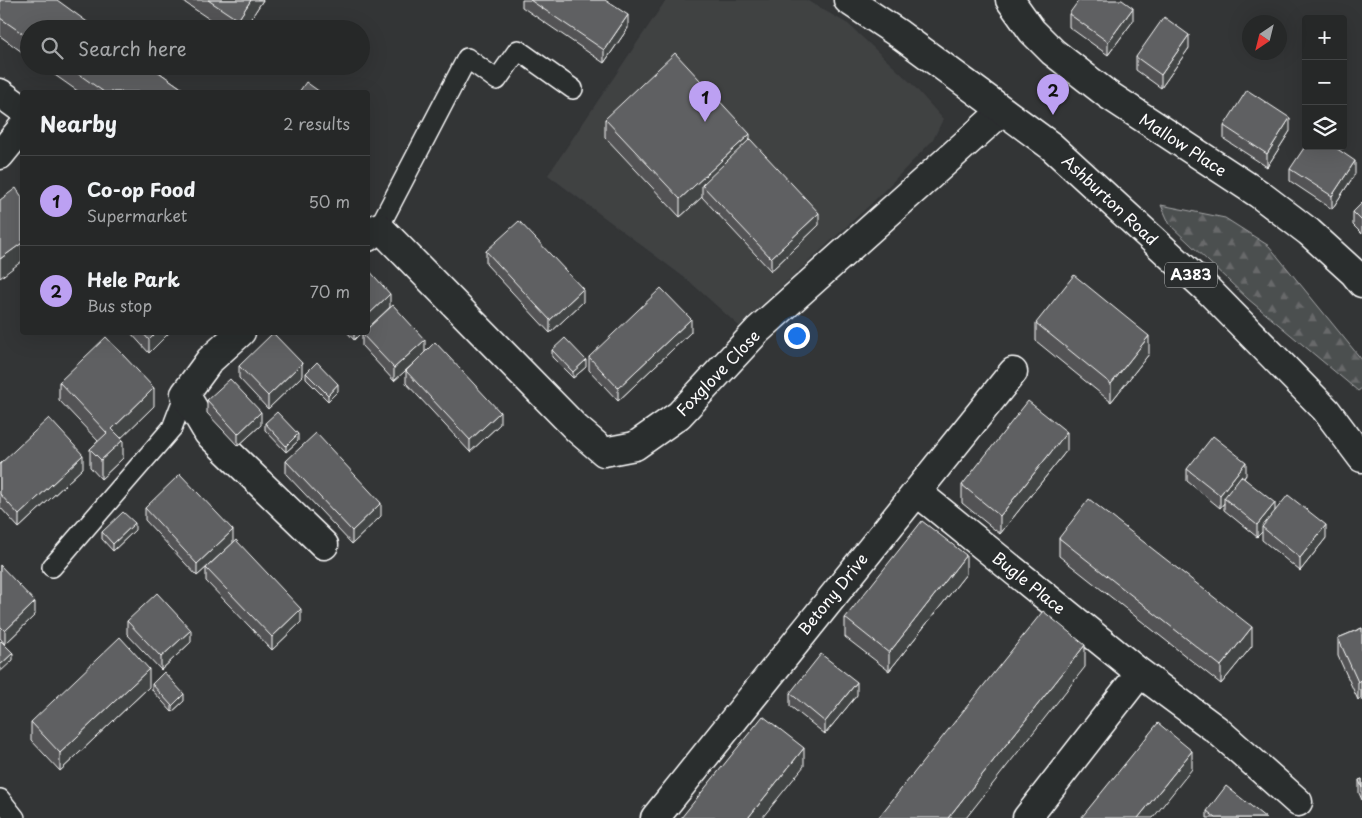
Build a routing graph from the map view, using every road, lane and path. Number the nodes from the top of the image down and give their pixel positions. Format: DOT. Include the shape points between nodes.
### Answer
graph roads {
  1 [pos="848,0"];
  2 [pos="1010,0"];
  3 [pos="573,89"];
  4 [pos="0,93"];
  5 [pos="20,108"];
  6 [pos="1002,110"];
  7 [pos="20,130"];
  8 [pos="0,155"];
  9 [pos="373,232"];
  10 [pos="1362,283"];
  11 [pos="238,335"];
  12 [pos="1013,372"];
  13 [pos="185,394"];
  14 [pos="1362,458"];
  15 [pos="916,492"];
  16 [pos="324,545"];
  17 [pos="52,567"];
  18 [pos="1140,673"];
  19 [pos="0,799"];
  20 [pos="1298,802"];
  21 [pos="15,818"];
  22 [pos="655,818"];
  23 [pos="1026,818"];
  1 -- 6 [label="street, Ashburton Road / A383"];
  2 -- 10 [label="street, Mallow Place" via="1032,31 1053,52 1107,94 1259,194 1309,232"];
  3 -- 9 [label="lane" via="518,50 497,80 466,58"];
  4 -- 5 [label="street"];
  6 -- 9 [label="street, Foxglove Close" via="758,330 679,415 636,446 604,452"];
  6 -- 14 [label="street, Ashburton Road / A383" via="1051,146 1209,291 1326,410"];
  7 -- 8 [label="street"];
  11 -- 13 [label="street" via="210,360"];
  12 -- 15 [label="street, Betony Drive"];
  13 -- 16 [label="street" via="208,433"];
  13 -- 17 [label="lane" via="172,428"];
  15 -- 18 [label="street, Bugle Place"];
  15 -- 22 [label="street, Betony Drive"];
  18 -- 20 [label="street, Bugle Place" via="1216,730"];
  18 -- 23 [label="street"];
  19 -- 21 [label="lane"];
}
